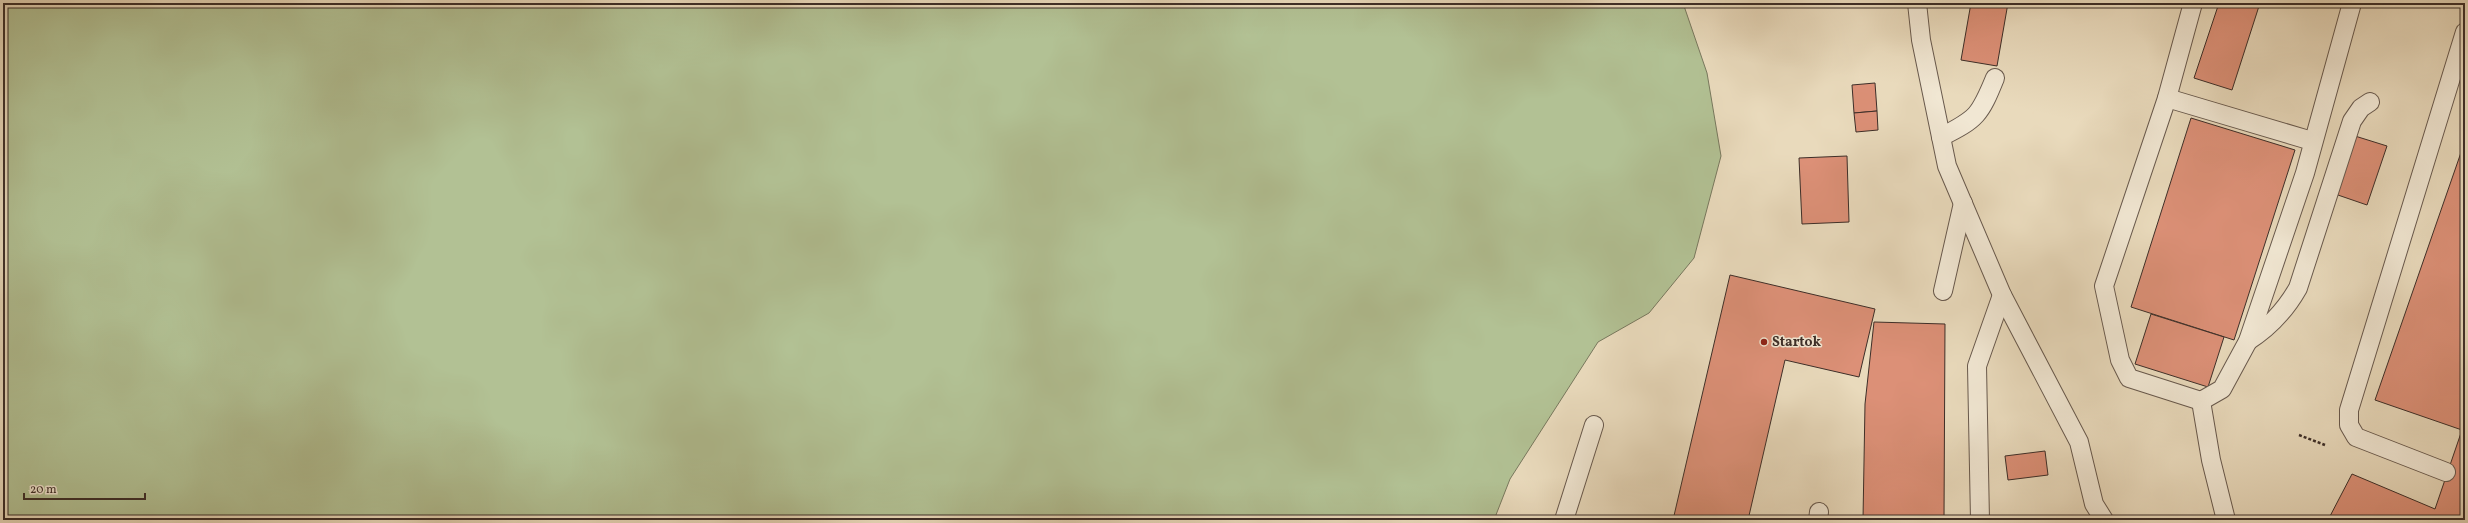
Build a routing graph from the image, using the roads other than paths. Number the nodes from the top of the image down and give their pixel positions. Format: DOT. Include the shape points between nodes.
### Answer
graph roads {
  1 [pos="1917,3"];
  2 [pos="2194,3"];
  3 [pos="2352,3"];
  4 [pos="2465,32"];
  5 [pos="1995,78"];
  6 [pos="2166,98"];
  7 [pos="2370,102"];
  8 [pos="1941,137"];
  9 [pos="2312,141"];
  10 [pos="1963,203"];
  11 [pos="1943,291"];
  12 [pos="2002,295"];
  13 [pos="2248,340"];
  14 [pos="2201,401"];
  15 [pos="1594,425"];
  16 [pos="2446,472"];
  17 [pos="1564,520"];
  18 [pos="1980,520"];
  19 [pos="2104,520"];
  20 [pos="2226,520"];
  1 -- 8 [label="lane" via="1921,40"];
  2 -- 6 [label="lane"];
  3 -- 9 [label="lane"];
  4 -- 16 [label="lane" via="2349,410 2350,425 2356,437"];
  5 -- 8 [label="lane" via="1983,107 1963,126"];
  6 -- 9 [label="lane"];
  6 -- 14 [label="lane" via="2104,286 2120,360 2129,378"];
  7 -- 13 [label="lane" via="2361,108 2352,121 2298,288 2272,323"];
  8 -- 10 [label="lane" via="1947,166"];
  9 -- 13 [label="lane" via="2305,173"];
  10 -- 11 [label="lane"];
  10 -- 12 [label="lane"];
  12 -- 18 [label="lane" via="1977,366"];
  12 -- 19 [label="lane" via="2079,442 2094,504"];
  13 -- 14 [label="lane" via="2222,389"];
  14 -- 20 [label="lane" via="2211,460"];
  15 -- 17 [label="lane"];
}
